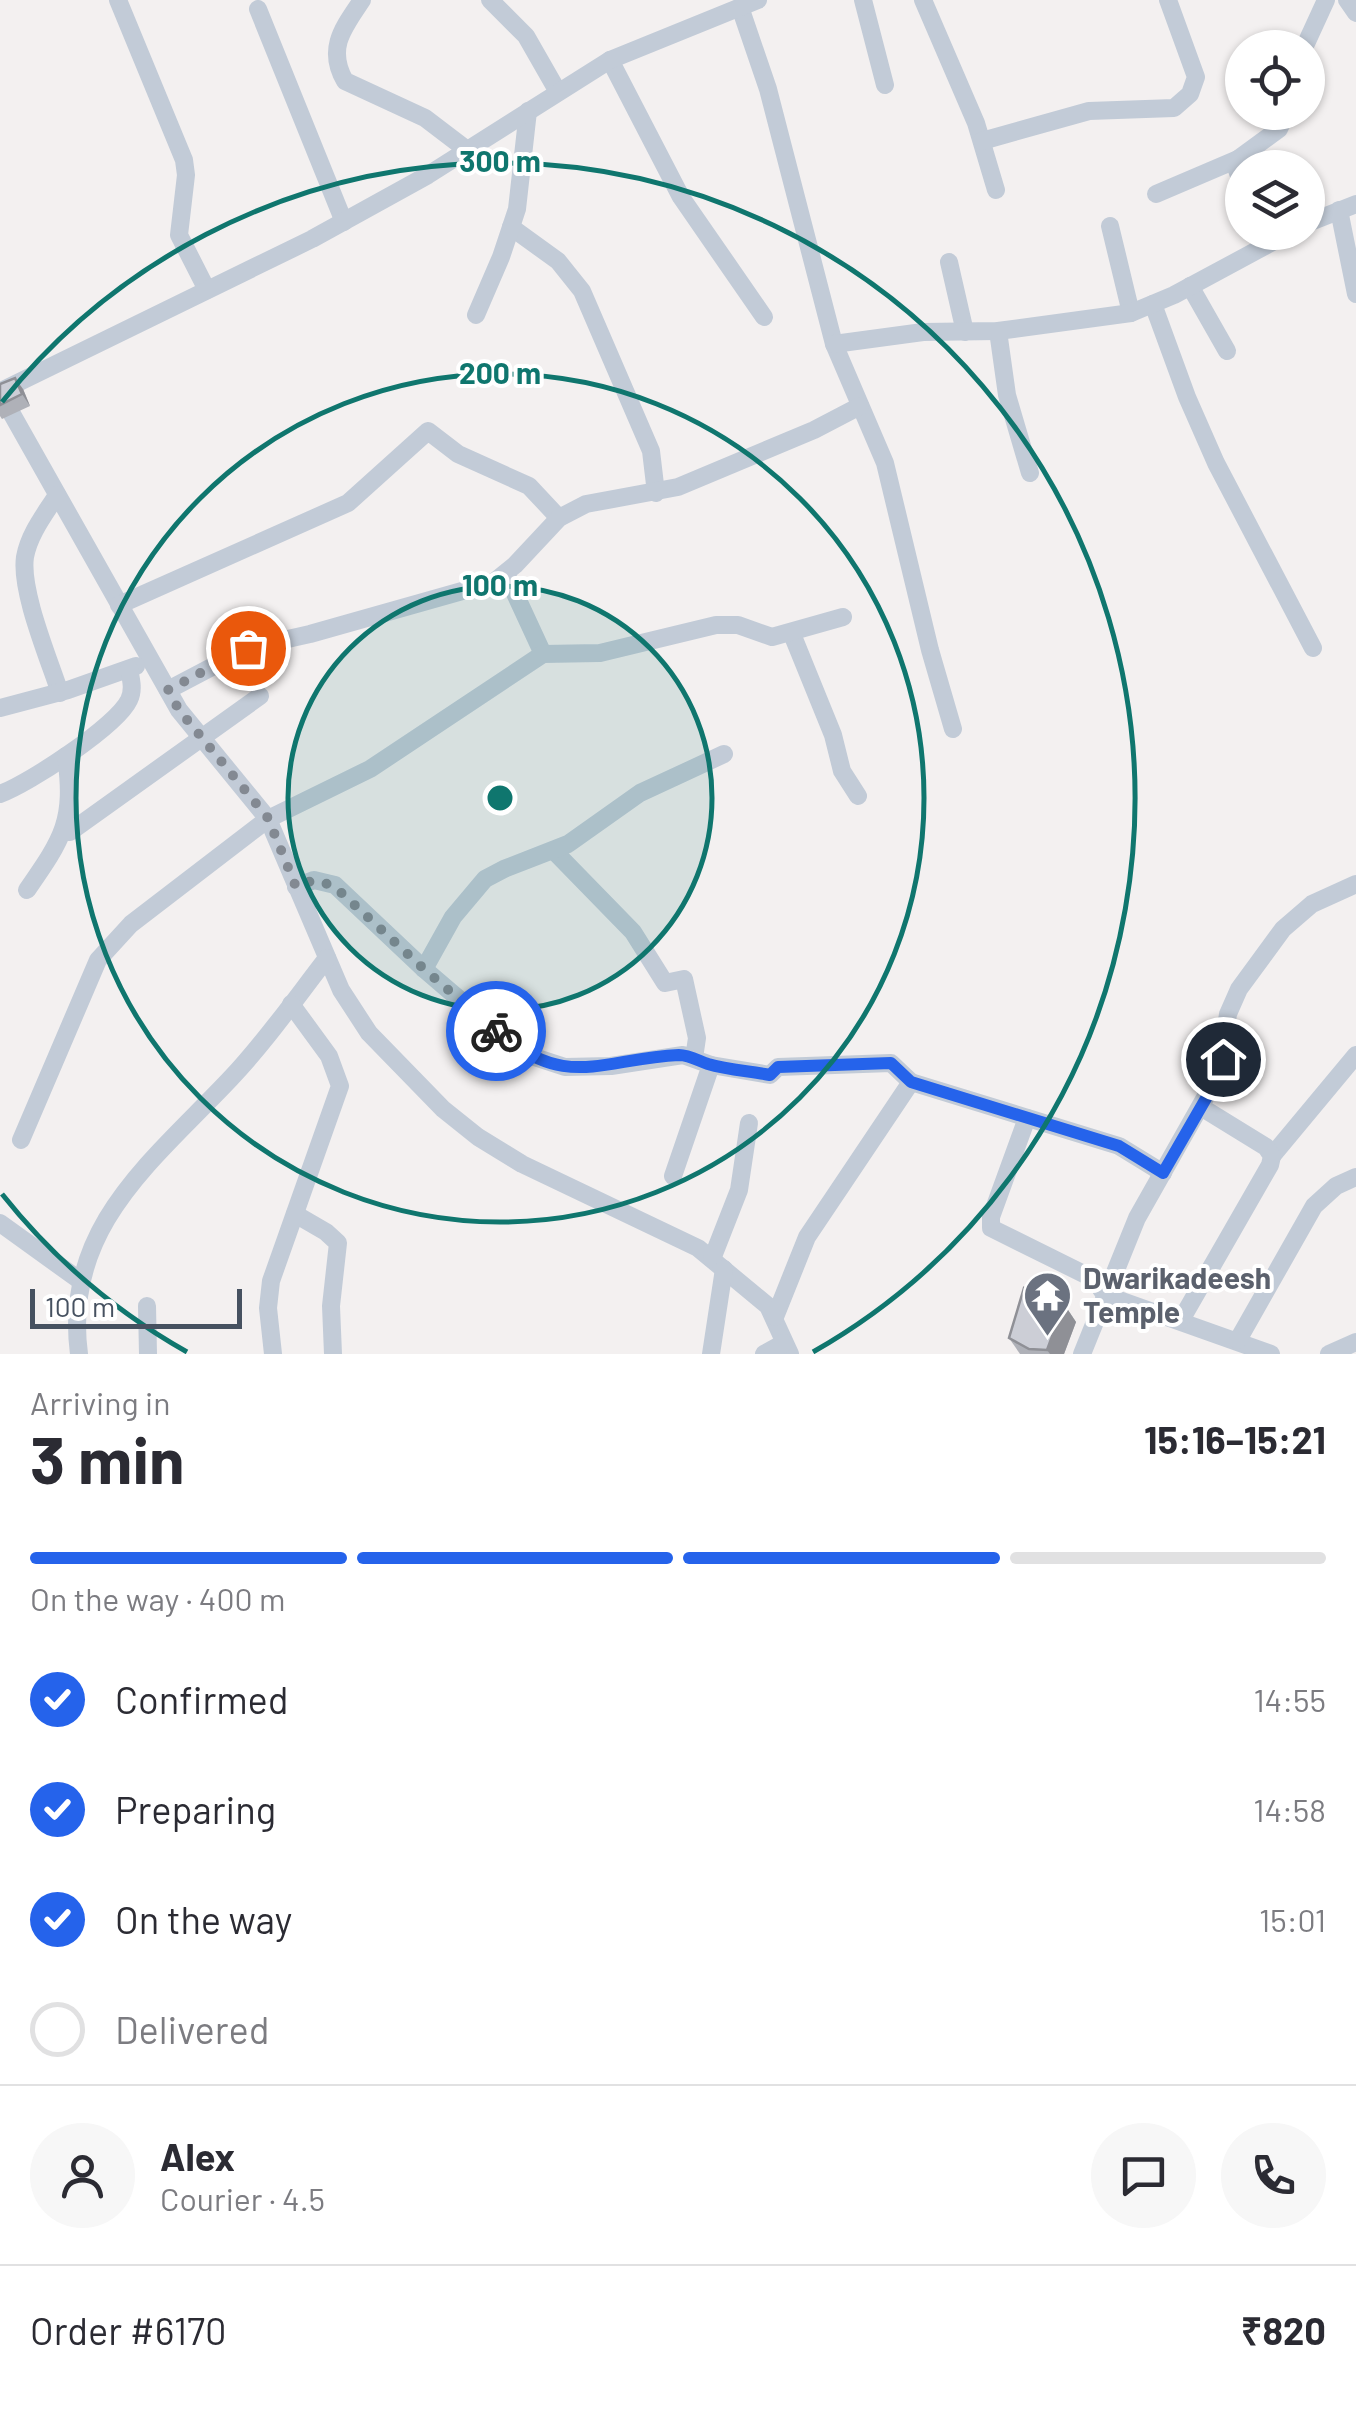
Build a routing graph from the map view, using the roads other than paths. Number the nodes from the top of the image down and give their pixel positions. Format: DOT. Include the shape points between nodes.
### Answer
graph roads {
  1 [pos="118,0"];
  2 [pos="362,0"];
  3 [pos="490,0"];
  4 [pos="522,0"];
  5 [pos="863,0"];
  6 [pos="923,0"];
  7 [pos="1168,0"];
  8 [pos="1326,0"];
  9 [pos="1347,0"];
  10 [pos="751,2"];
  11 [pos="258,9"];
  12 [pos="1356,13"];
  13 [pos="509,16"];
  14 [pos="1312,30"];
  15 [pos="610,60"];
  16 [pos="886,85"];
  17 [pos="558,92"];
  18 [pos="528,111"];
  19 [pos="1277,130"];
  20 [pos="982,142"];
  21 [pos="466,150"];
  22 [pos="1250,150"];
  23 [pos="1225,165"];
  24 [pos="996,190"];
  25 [pos="1156,194"];
  26 [pos="1348,207"];
  27 [pos="344,222"];
  28 [pos="1110,226"];
  29 [pos="511,227"];
  30 [pos="1249,250"];
  31 [pos="949,262"];
  32 [pos="1190,286"];
  33 [pos="207,290"];
  34 [pos="1356,294"];
  35 [pos="1153,304"];
  36 [pos="1131,313"];
  37 [pos="476,315"];
  38 [pos="764,317"];
  39 [pos="965,332"];
  40 [pos="998,332"];
  41 [pos="834,344"];
  42 [pos="1226,351"];
  43 [pos="0,392"];
  44 [pos="860,406"];
  45 [pos="1030,473"];
  46 [pos="656,493"];
  47 [pos="57,495"];
  48 [pos="559,518"];
  49 [pos="506,574"];
  50 [pos="120,605"];
  51 [pos="843,617"];
  52 [pos="792,634"];
  53 [pos="1312,648"];
  54 [pos="543,654"];
  55 [pos="151,660"];
  56 [pos="129,668"];
  57 [pos="168,690"];
  58 [pos="60,693"];
  59 [pos="260,696"];
  60 [pos="0,708"];
  61 [pos="953,729"];
  62 [pos="202,737"];
  63 [pos="724,754"];
  64 [pos="66,756"];
  65 [pos="0,794"];
  66 [pos="858,796"];
  67 [pos="268,818"];
  68 [pos="70,832"];
  69 [pos="554,851"];
  70 [pos="1356,884"];
  71 [pos="296,887"];
  72 [pos="27,890"];
  73 [pos="327,958"];
  74 [pos="424,969"];
  75 [pos="291,1004"];
  76 [pos="1356,1055"];
  77 [pos="702,1062"];
  78 [pos="911,1082"];
  79 [pos="1202,1107"];
  80 [pos="1027,1118"];
  81 [pos="749,1123"];
  82 [pos="20,1140"];
  83 [pos="1272,1156"];
  84 [pos="1163,1173"];
  85 [pos="673,1176"];
  86 [pos="1356,1177"];
  87 [pos="295,1214"];
  88 [pos="0,1223"];
  89 [pos="718,1264"];
  90 [pos="82,1282"];
  91 [pos="1106,1294"];
  92 [pos="146,1306"];
  93 [pos="775,1317"];
  94 [pos="1181,1320"];
  95 [pos="1238,1340"];
  96 [pos="1356,1342"];
  97 [pos="787,1349"];
  98 [pos="80,1354"];
  99 [pos="148,1354"];
  100 [pos="273,1354"];
  101 [pos="333,1354"];
  102 [pos="711,1354"];
  103 [pos="764,1354"];
  104 [pos="1082,1354"];
  105 [pos="1272,1354"];
  106 [pos="1329,1354"];
  1 -- 33 [label="street" via="184,160 179,235"];
  2 -- 21 [label="street" via="337,40 346,81 424,118"];
  3 -- 13 [label="street"];
  4 -- 13 [label="street"];
  5 -- 16 [label="street"];
  6 -- 20 [label="street"];
  7 -- 20 [label="street" via="1196,77 1174,108 1089,111"];
  8 -- 14 [label="street"];
  9 -- 12 [label="street"];
  10 -- 15 [label="street"];
  10 -- 41 [label="street"];
  11 -- 27 [label="street"];
  13 -- 17 [label="street"];
  15 -- 17 [label="street"];
  15 -- 38 [label="street" via="682,198"];
  17 -- 18 [label="street"];
  18 -- 21 [label="street"];
  18 -- 29 [label="street"];
  19 -- 22 [label="street"];
  20 -- 24 [label="street"];
  21 -- 27 [label="street"];
  23 -- 25 [label="street"];
  26 -- 34 [label="street"];
  27 -- 33 [label="street"];
  28 -- 36 [label="street"];
  29 -- 37 [label="street"];
  29 -- 46 [label="street" via="558,261 582,291 651,451"];
  30 -- 32 [label="street"];
  31 -- 39 [label="street"];
  32 -- 35 [label="street"];
  32 -- 42 [label="street"];
  33 -- 43 [label="street"];
  35 -- 36 [label="street"];
  35 -- 53 [label="street" via="1216,463"];
  36 -- 40 [label="street"];
  39 -- 40 [label="street"];
  39 -- 41 [label="street"];
  40 -- 45 [label="street" via="1007,395"];
  41 -- 44 [label="street"];
  43 -- 47 [label="street"];
  44 -- 46 [label="street"];
  44 -- 61 [label="street" via="886,462"];
  46 -- 48 [label="street" via="586,504"];
  47 -- 50 [label="street"];
  47 -- 58 [label="street" via="30,539 25,571"];
  48 -- 49 [label="street"];
  48 -- 50 [label="street" via="529,486 458,454 428,430 348,504"];
  49 -- 54 [label="street"];
  49 -- 57 [label="street" via="248,648"];
  50 -- 55 [label="street"];
  51 -- 52 [label="street"];
  52 -- 54 [label="street" via="772,638 716,625 600,653"];
  52 -- 66 [label="street" via="842,771"];
  54 -- 67 [label="street" via="370,768"];
  55 -- 56 [label="street"];
  55 -- 57 [label="street"];
  56 -- 58 [label="street"];
  56 -- 64 [label="street" via="126,706"];
  57 -- 62 [label="street"];
  58 -- 60 [label="street"];
  59 -- 62 [label="street"];
  62 -- 67 [label="street"];
  62 -- 68 [label="street"];
  63 -- 69 [label="street" via="640,793"];
  64 -- 65 [label="street"];
  64 -- 72 [label="street" via="71,792 64,830"];
  67 -- 71 [label="street"];
  67 -- 82 [label="street" via="131,924 98,960"];
  69 -- 74 [label="street" via="485,879 453,917"];
  69 -- 77 [label="street" via="633,932 666,983 684,979"];
  70 -- 79 [label="street" via="1312,904 1284,929 1239,989 1219,1073"];
  71 -- 73 [label="street"];
  71 -- 74 [label="street" via="314,880 334,886"];
  73 -- 75 [label="street"];
  73 -- 89 [label="street" via="369,1033 478,1137 680,1237"];
  74 -- 77 [label="street" via="522,1053 566,1067 683,1055"];
  75 -- 87 [label="street" via="329,1056 340,1086"];
  75 -- 90 [label="street" via="109,1210"];
  76 -- 83 [label="street"];
  77 -- 78 [label="street" via="770,1075 778,1067 891,1063"];
  77 -- 85 [label="street"];
  78 -- 80 [label="street"];
  78 -- 93 [label="street" via="808,1237"];
  79 -- 83 [label="street"];
  79 -- 84 [label="street"];
  80 -- 84 [label="street" via="1119,1146"];
  80 -- 91 [label="street" via="991,1228 1094,1279"];
  81 -- 89 [label="street"];
  83 -- 94 [label="street"];
  84 -- 91 [label="street"];
  86 -- 95 [label="street" via="1314,1206"];
  87 -- 100 [label="street" via="271,1281"];
  87 -- 101 [label="street" via="338,1243"];
  88 -- 90 [label="street"];
  89 -- 93 [label="street"];
  89 -- 102 [label="street"];
  90 -- 98 [label="street"];
  91 -- 94 [label="street"];
  91 -- 104 [label="street"];
  92 -- 99 [label="street"];
  93 -- 97 [label="street"];
  94 -- 95 [label="street"];
  95 -- 105 [label="street"];
  96 -- 106 [label="street"];
  97 -- 103 [label="street"];
}
